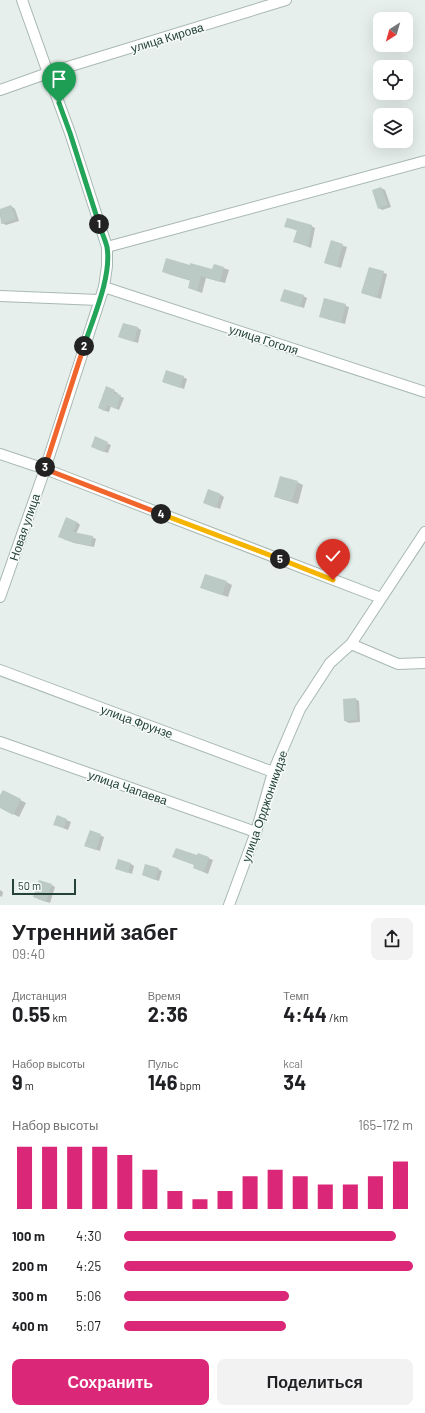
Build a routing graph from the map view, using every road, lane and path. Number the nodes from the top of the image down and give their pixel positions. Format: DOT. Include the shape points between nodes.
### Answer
graph roads {
  1 [pos="22,0"];
  2 [pos="286,0"];
  3 [pos="48,73"];
  4 [pos="0,90"];
  5 [pos="425,161"];
  6 [pos="107,247"];
  7 [pos="104,287"];
  8 [pos="0,296"];
  9 [pos="99,300"];
  10 [pos="425,392"];
  11 [pos="0,454"];
  12 [pos="45,469"];
  13 [pos="425,532"];
  14 [pos="0,597"];
  15 [pos="382,598"];
  16 [pos="351,644"];
  17 [pos="425,663"];
  18 [pos="0,670"];
  19 [pos="0,742"];
  20 [pos="273,772"];
  21 [pos="256,832"];
  22 [pos="229,905"];
  1 -- 3 [label="street, Новая улица"];
  2 -- 3 [label="street, улица Кирова"];
  3 -- 4 [label="street, улица Кирова"];
  3 -- 6 [label="street, Новая улица"];
  5 -- 6 [label="street"];
  6 -- 7 [label="street, Новая улица"];
  7 -- 9 [label="street, Новая улица"];
  7 -- 10 [label="street, улица Гоголя"];
  8 -- 9 [label="street"];
  9 -- 12 [label="street, Новая улица"];
  11 -- 12 [label="street"];
  12 -- 14 [label="street, Новая улица"];
  12 -- 15 [label="street"];
  13 -- 15 [label="street, улица Орджоникидзе"];
  15 -- 16 [label="street, улица Орджоникидзе"];
  16 -- 17 [label="street" via="398,664"];
  16 -- 20 [label="street, улица Орджоникидзе" via="330,663 300,709"];
  18 -- 20 [label="street, улица Фрунзе"];
  19 -- 21 [label="street, улица Чапаева"];
  20 -- 21 [label="street, улица Орджоникидзе"];
  21 -- 22 [label="street, улица Орджоникидзе"];
}
